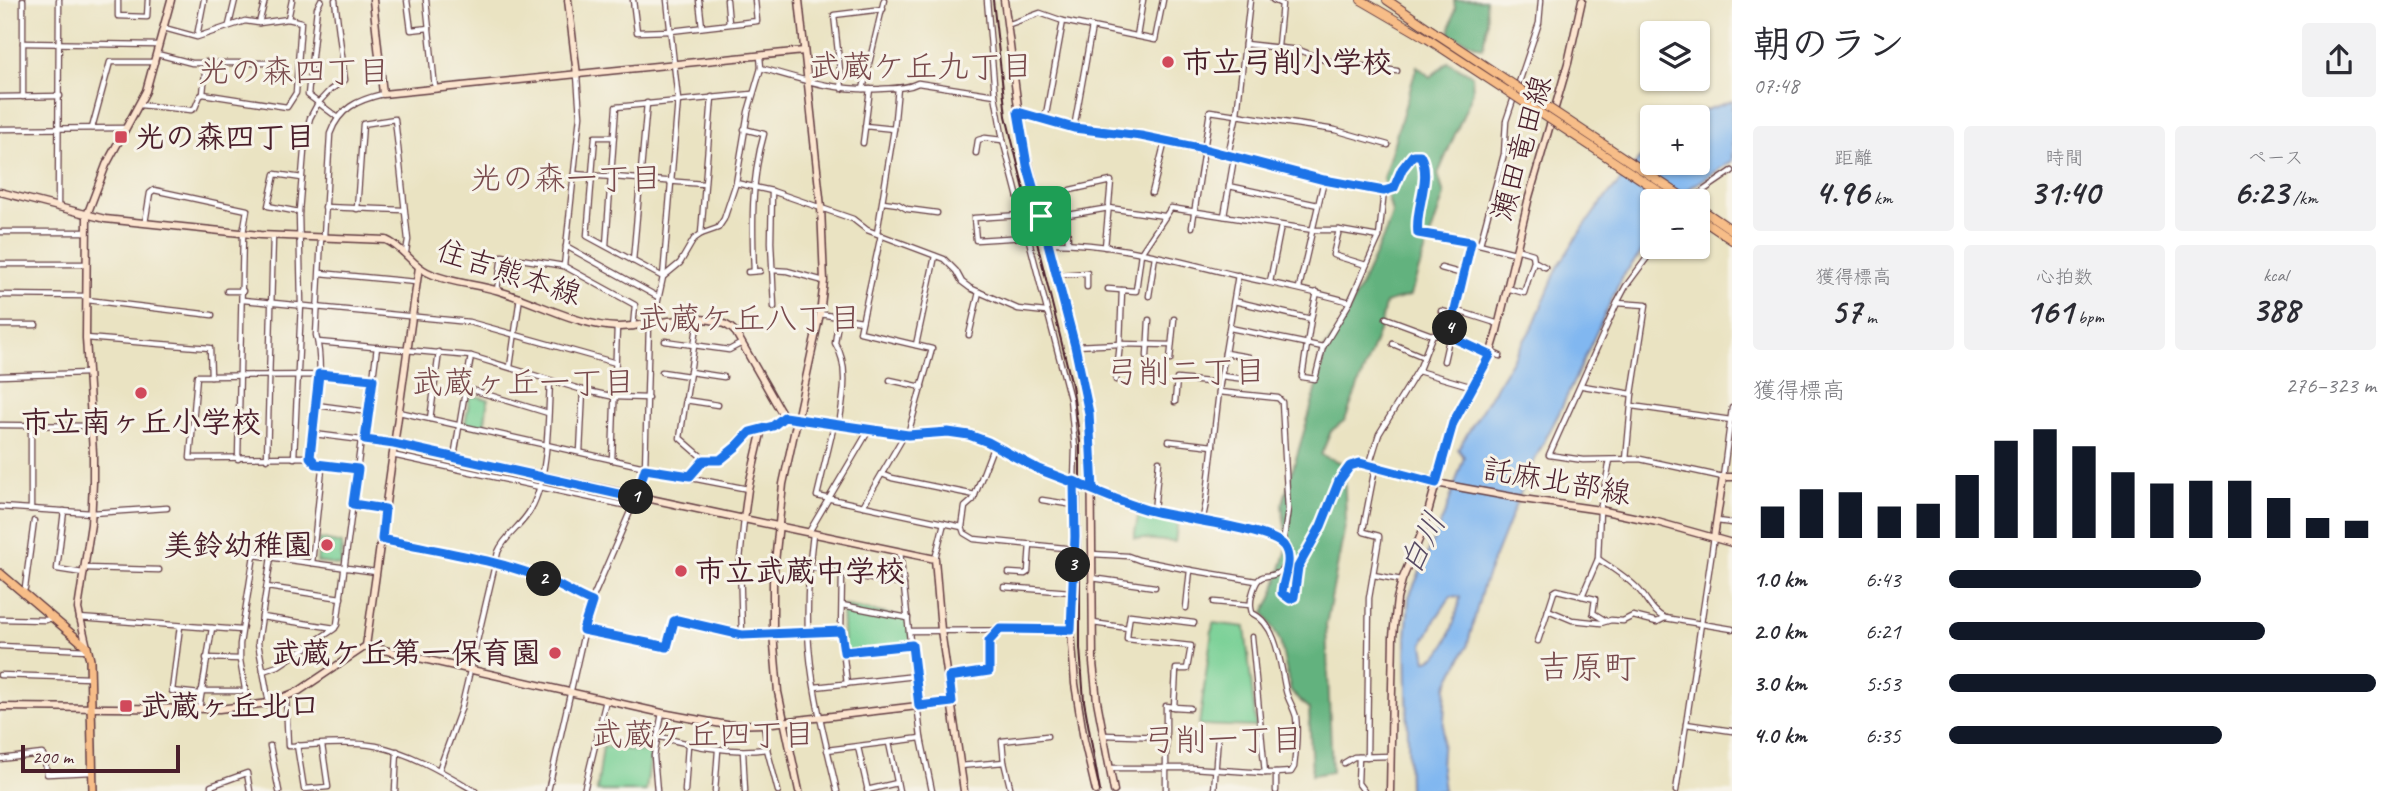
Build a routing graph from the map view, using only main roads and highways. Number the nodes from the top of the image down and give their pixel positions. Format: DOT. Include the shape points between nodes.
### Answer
graph roads {
  1 [pos="1362,0"];
  2 [pos="1371,0"];
  3 [pos="1387,0"];
  4 [pos="1431,36"];
  5 [pos="1656,189"];
  6 [pos="1670,189"];
  7 [pos="1710,217"];
  8 [pos="1710,222"];
  9 [pos="1721,227"];
  10 [pos="1732,230"];
  11 [pos="1732,240"];
  12 [pos="0,573"];
  13 [pos="93,791"];
  1 -- 4 [label="highway"];
  2 -- 4 [label="highway"];
  3 -- 4 [label="highway"];
  4 -- 5 [label="highway, bridge"];
  4 -- 6 [label="highway, bridge"];
  7 -- 9 [label="highway"];
  8 -- 9 [label="highway"];
  9 -- 10 [label="highway"];
  9 -- 11 [label="highway"];
  12 -- 13 [label="main road" via="88,649"];
}
